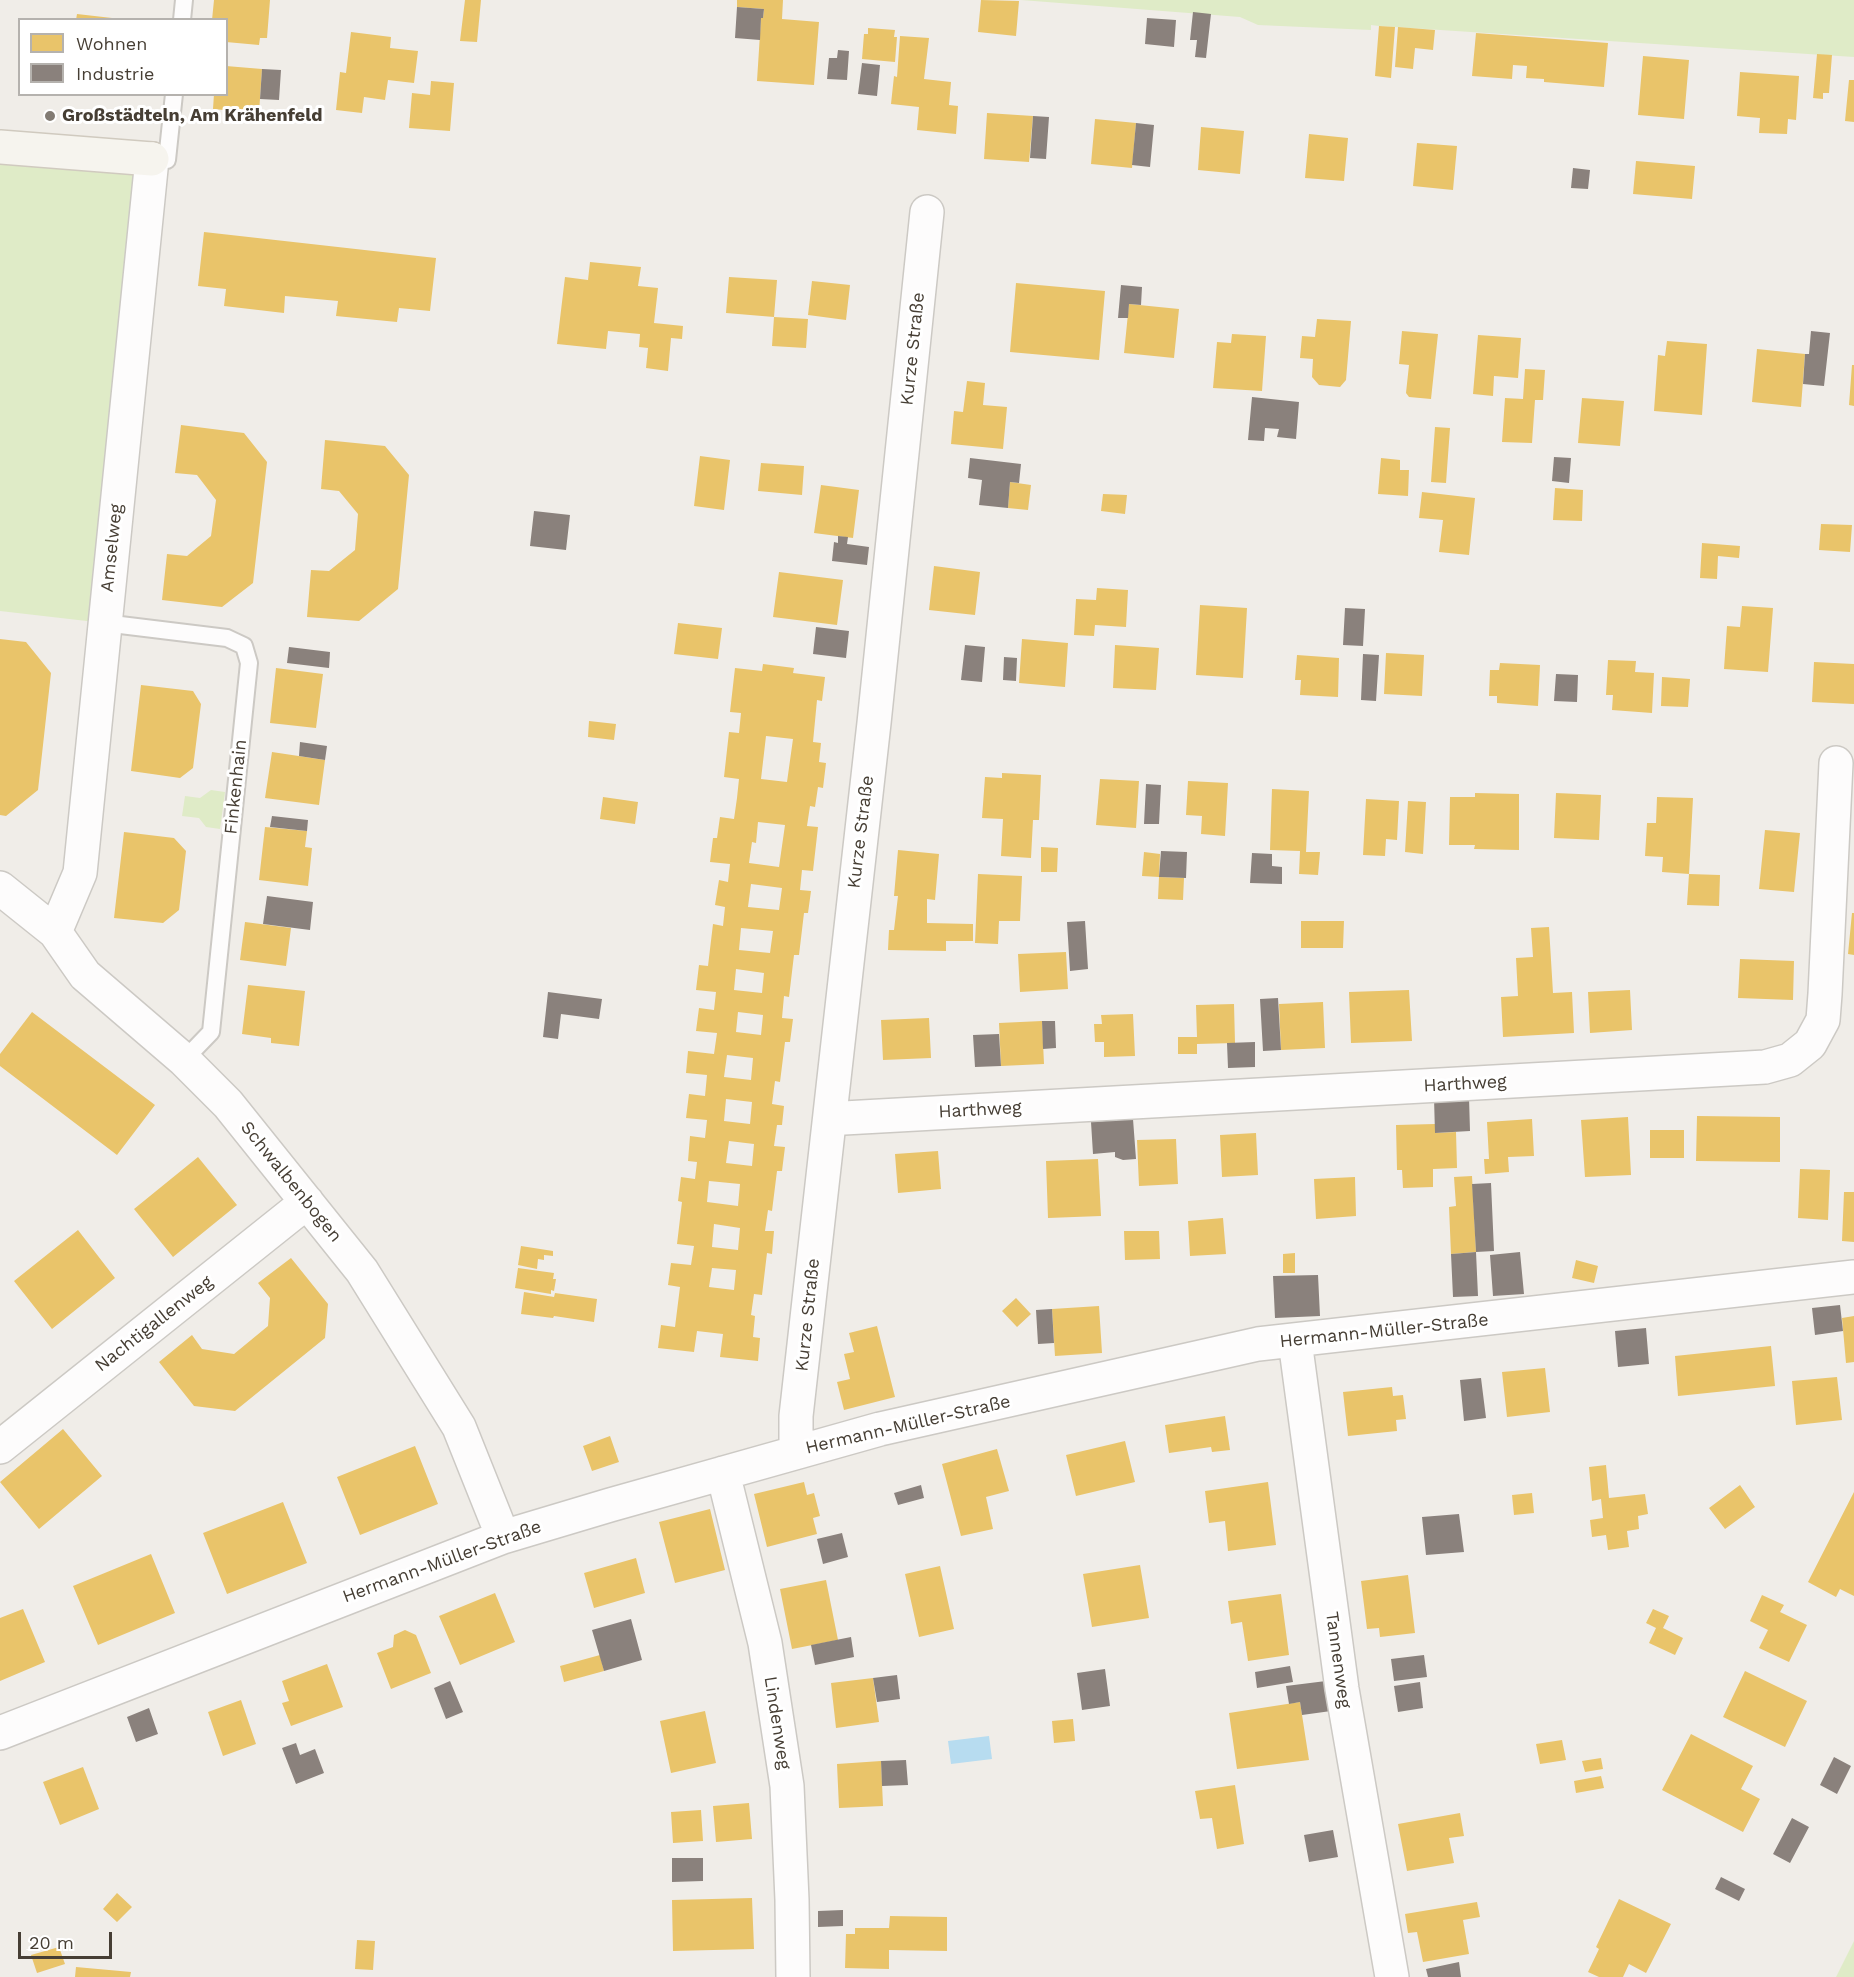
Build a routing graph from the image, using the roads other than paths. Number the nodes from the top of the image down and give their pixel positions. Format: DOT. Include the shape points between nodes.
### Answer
graph roads {
  1 [pos="184,0"];
  2 [pos="182,18"];
  3 [pos="174,96"];
  4 [pos="0,147"];
  5 [pos="160,160"];
  6 [pos="927,212"];
  7 [pos="104,623"];
  8 [pos="1836,763"];
  9 [pos="0,888"];
  10 [pos="55,932"];
  11 [pos="184,1060"];
  12 [pos="830,1116"];
  13 [pos="307,1202"];
  14 [pos="1854,1277"];
  15 [pos="1295,1341"];
  16 [pos="0,1447"];
  17 [pos="796,1452"];
  18 [pos="723,1473"];
  19 [pos="503,1537"];
  20 [pos="0,1733"];
  21 [pos="793,1977"];
  22 [pos="1392,1977"];
  1 -- 2 [label="lane"];
  3 -- 5 [label="lane"];
  4 -- 5 [label="street"];
  5 -- 7 [label="street, Amselweg"];
  6 -- 12 [label="street, Kurze Straße"];
  7 -- 10 [label="street, Amselweg" via="80,873"];
  7 -- 11 [label="lane, Finkenhain" via="226,638 244,646 249,663 211,1032"];
  8 -- 12 [label="street, Harthweg" via="1823,1020 1810,1044 1790,1060 1765,1067"];
  9 -- 10 [label="street, Schwalbenbogen"];
  10 -- 11 [label="street, Schwalbenbogen" via="85,975"];
  11 -- 13 [label="street, Schwalbenbogen" via="228,1104"];
  12 -- 17 [label="street, Kurze Straße" via="796,1416"];
  13 -- 16 [label="street, Nachtigallenweg"];
  13 -- 19 [label="street, Schwalbenbogen" via="362,1271 459,1426"];
  14 -- 15 [label="street, Hermann-Müller-Straße"];
  15 -- 17 [label="street, Hermann-Müller-Straße" via="1258,1344 880,1429"];
  15 -- 22 [label="street, Tannenweg" via="1342,1689"];
  17 -- 18 [label="street, Hermann-Müller-Straße"];
  18 -- 19 [label="street, Hermann-Müller-Straße"];
  18 -- 21 [label="street, Lindenweg" via="765,1643 787,1786"];
  19 -- 20 [label="street, Hermann-Müller-Straße"];
}
